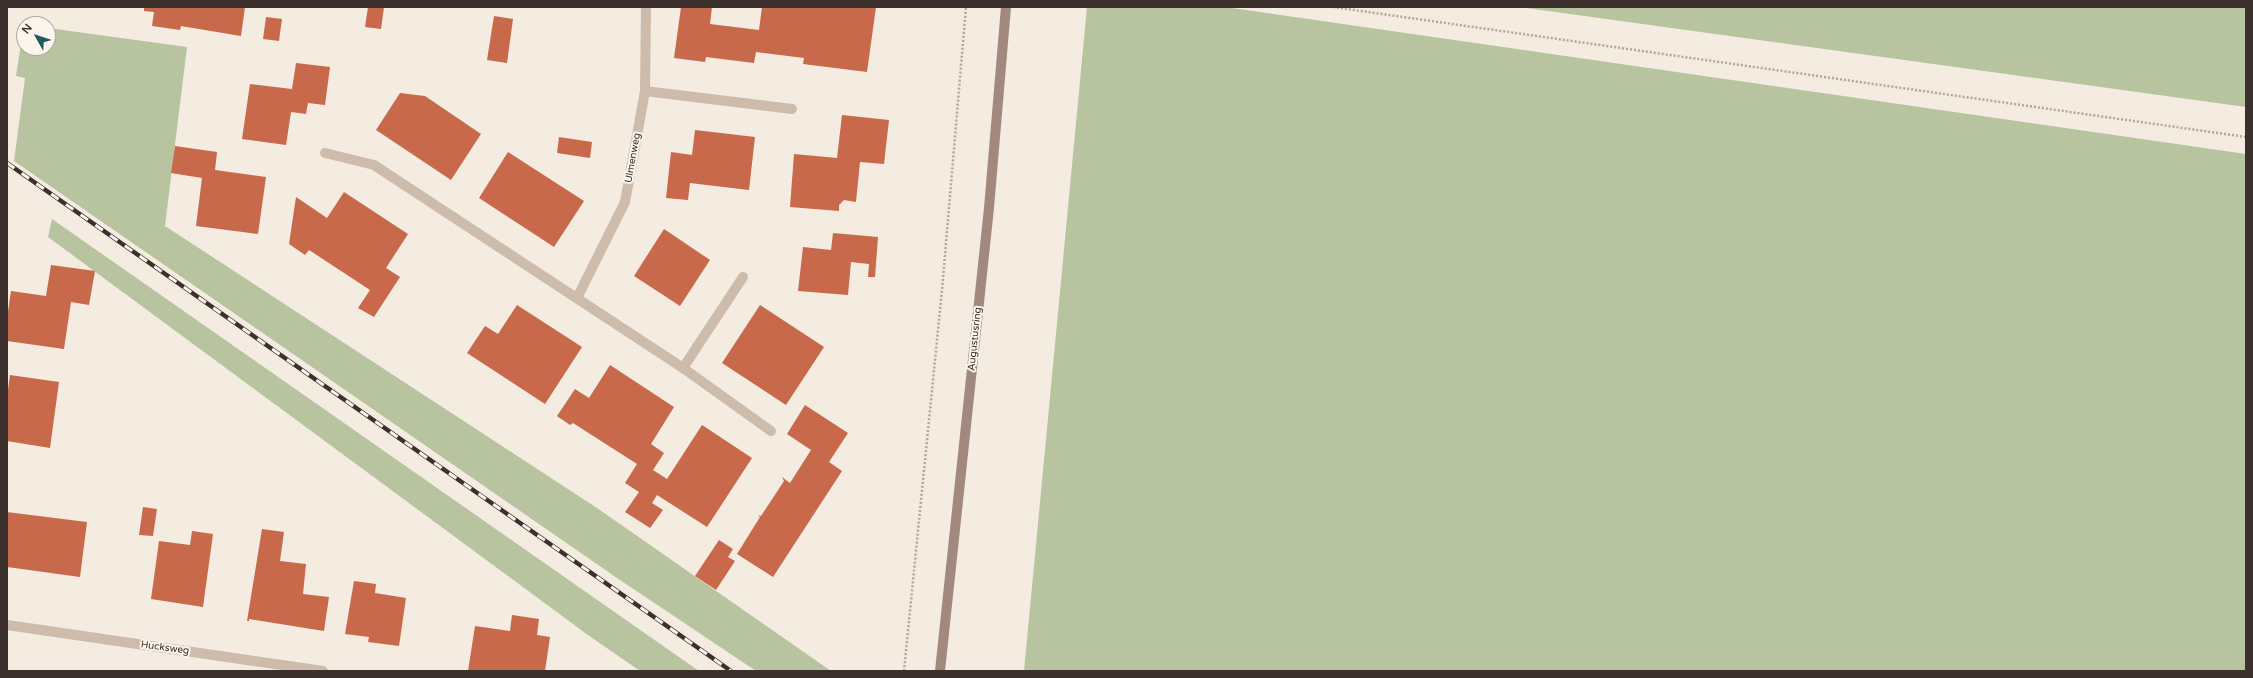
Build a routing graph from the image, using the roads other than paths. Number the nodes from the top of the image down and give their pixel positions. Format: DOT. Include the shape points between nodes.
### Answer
graph roads {
  1 [pos="646,7"];
  2 [pos="1006,7"];
  3 [pos="645,91"];
  4 [pos="792,109"];
  5 [pos="325,153"];
  6 [pos="743,277"];
  7 [pos="577,298"];
  8 [pos="684,368"];
  9 [pos="770,431"];
  10 [pos="7,624"];
  11 [pos="322,671"];
  12 [pos="940,671"];
  1 -- 3 [label="street, Ulmenweg"];
  2 -- 12 [label="main road, Augustusring" via="989,208"];
  3 -- 4 [label="street"];
  3 -- 7 [label="street, Ulmenweg" via="625,202"];
  5 -- 7 [label="street" via="374,165"];
  6 -- 8 [label="street"];
  7 -- 8 [label="street"];
  8 -- 9 [label="street"];
  10 -- 11 [label="street, Hucksweg"];
}
